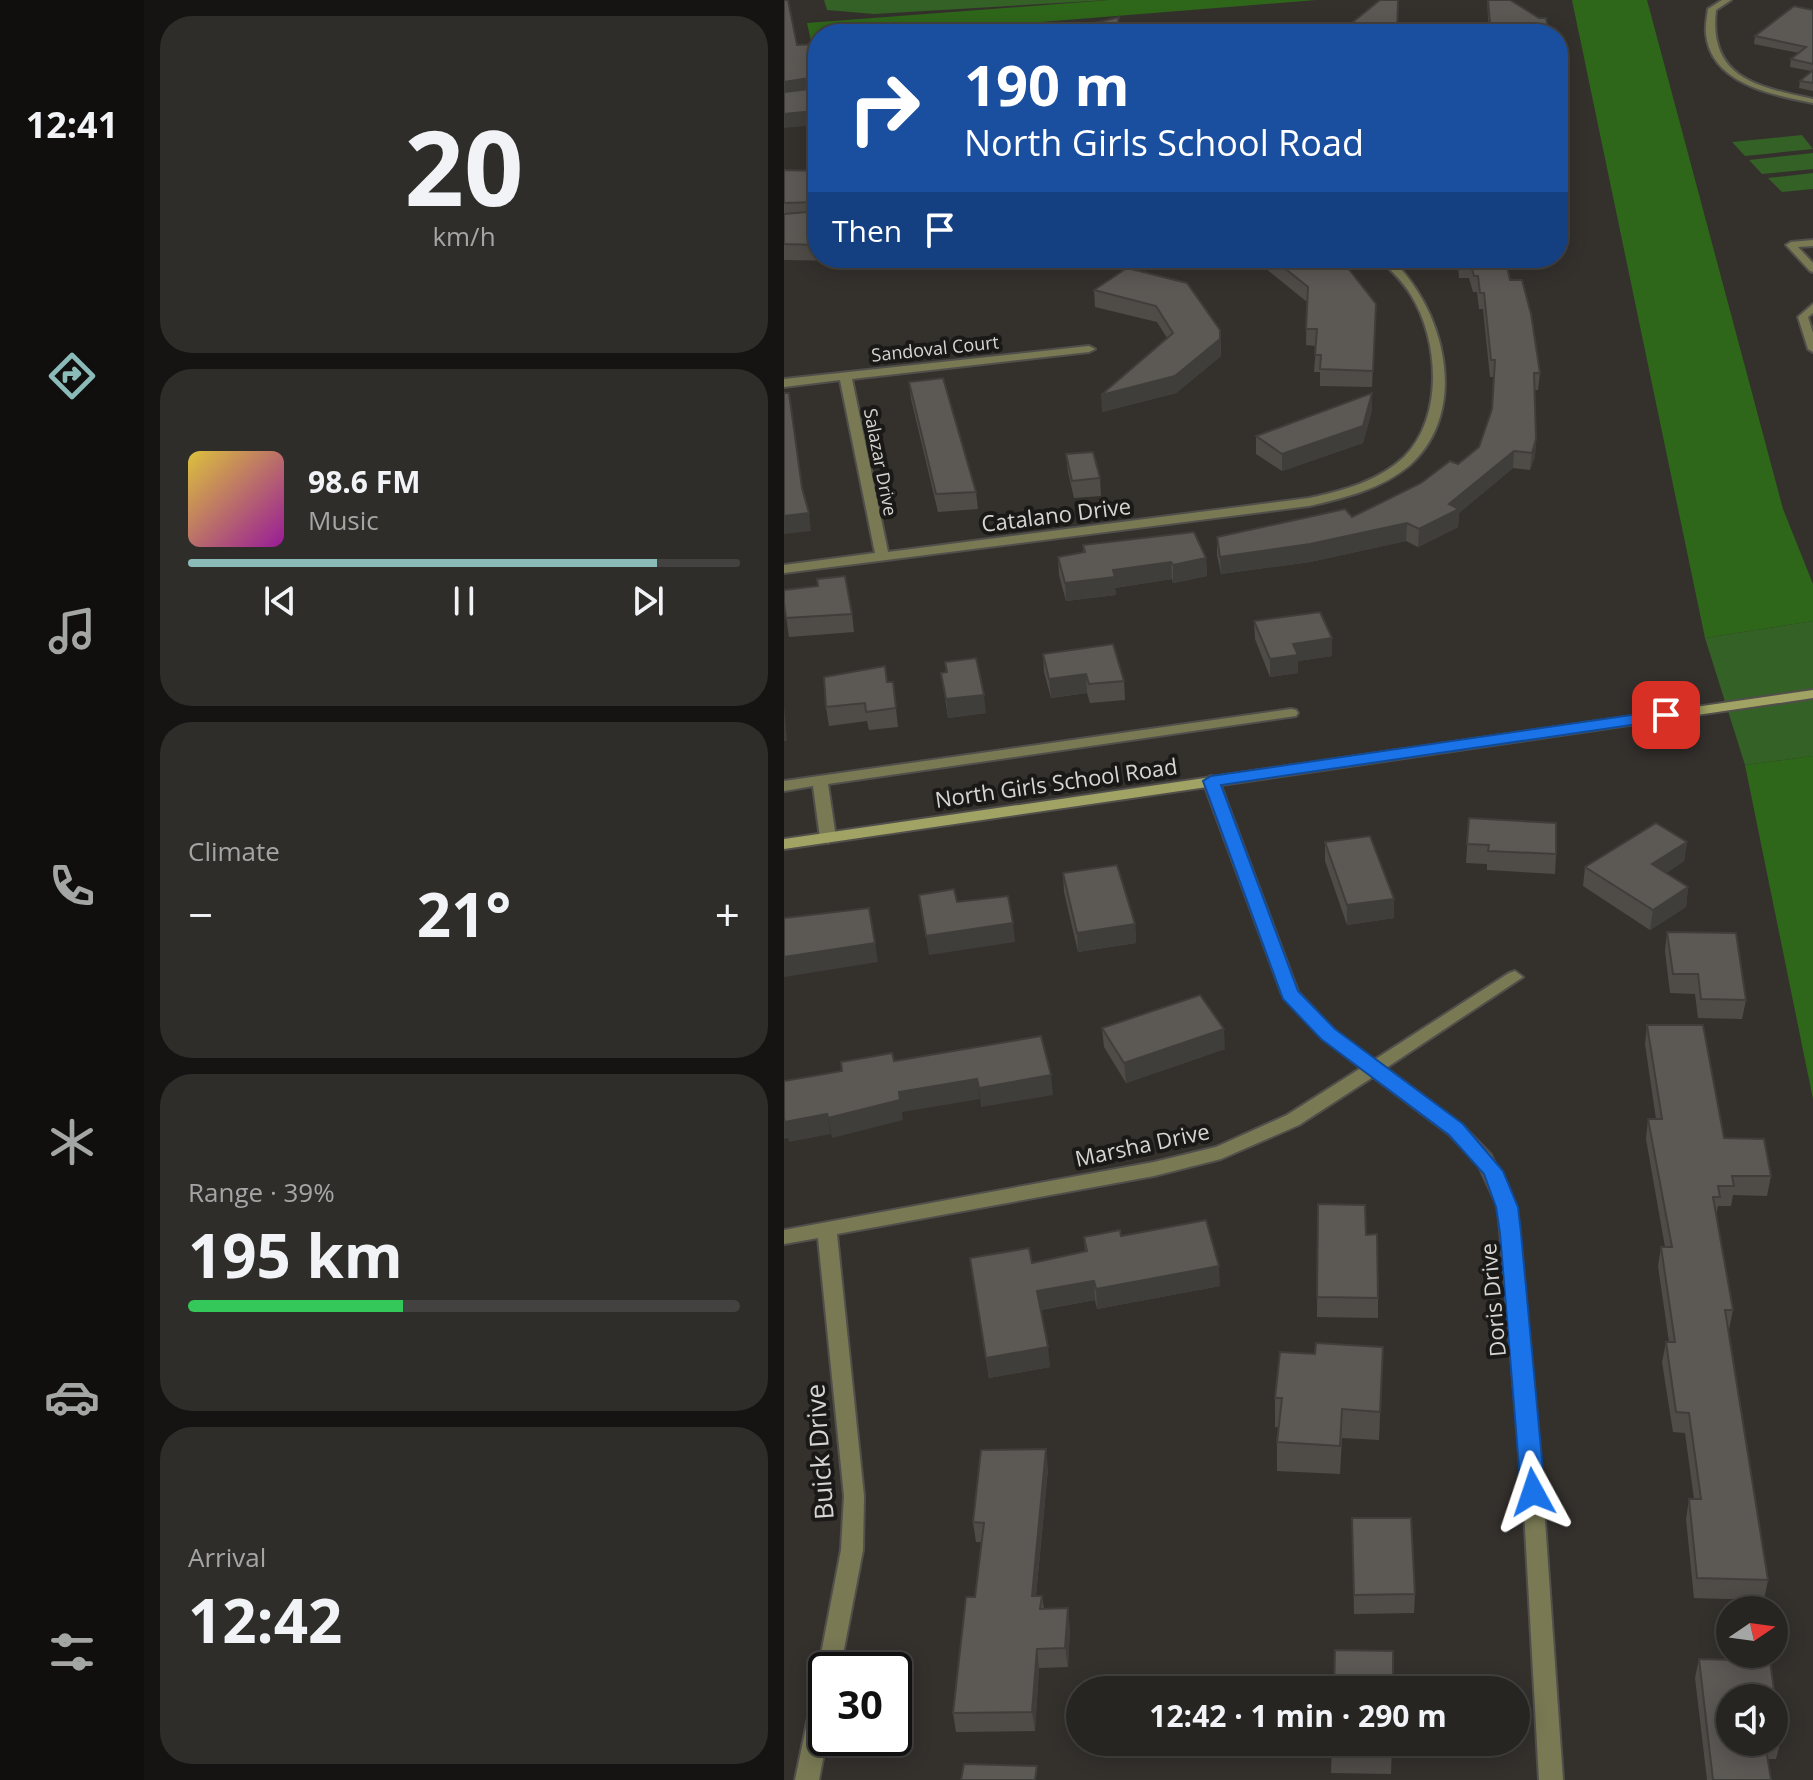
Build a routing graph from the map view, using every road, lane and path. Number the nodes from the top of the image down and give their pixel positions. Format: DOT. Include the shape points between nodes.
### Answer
graph roads {
  1 [pos="1727,0"];
  2 [pos="1813,101"];
  3 [pos="1813,243"];
  4 [pos="1394,268"];
  5 [pos="1813,269"];
  6 [pos="1813,307"];
  7 [pos="1089,349"];
  8 [pos="1813,349"];
  9 [pos="845,375"];
  10 [pos="784,383"];
  11 [pos="882,556"];
  12 [pos="784,569"];
  13 [pos="1813,694"];
  14 [pos="1291,713"];
  15 [pos="820,781"];
  16 [pos="1211,781"];
  17 [pos="784,786"];
  18 [pos="828,838"];
  19 [pos="784,844"];
  20 [pos="1515,977"];
  21 [pos="1376,1067"];
  22 [pos="827,1229"];
  23 [pos="784,1237"];
  24 [pos="832,1652"];
  25 [pos="812,1756"];
  26 [pos="807,1780"];
  27 [pos="1551,1780"];
  1 -- 2 [label="lane" via="1712,9 1709,22 1713,50 1726,69 1762,90"];
  3 -- 5 [label="lane" via="1791,245"];
  4 -- 11 [label="street, Catalano Drive" via="1424,306 1436,346 1437,393 1428,427 1412,454 1382,477 1333,496"];
  6 -- 8 [label="lane" via="1803,317"];
  7 -- 9 [label="street, Sandoval Court"];
  9 -- 10 [label="street, Sandoval Court"];
  9 -- 11 [label="street, Salazar Drive"];
  11 -- 12 [label="street, Catalano Drive"];
  13 -- 16 [label="main road, North Girls School Road"];
  14 -- 15 [label="street, North Girls School Road"];
  15 -- 17 [label="street, North Girls School Road"];
  15 -- 18 [label="street"];
  16 -- 18 [label="main road, North Girls School Road"];
  16 -- 21 [label="street, Doris Drive" via="1290,994 1328,1034"];
  18 -- 19 [label="main road, North Girls School Road"];
  20 -- 21 [label="street, Marsha Drive"];
  21 -- 22 [label="street, Marsha Drive" via="1281,1127 1221,1152"];
  21 -- 27 [label="street, Doris Drive" via="1485,1160 1507,1207 1533,1492"];
  22 -- 23 [label="street, Marsha Drive"];
  22 -- 24 [label="street, Buick Drive" via="854,1496 852,1550"];
  25 -- 26 [label="street"];
}
